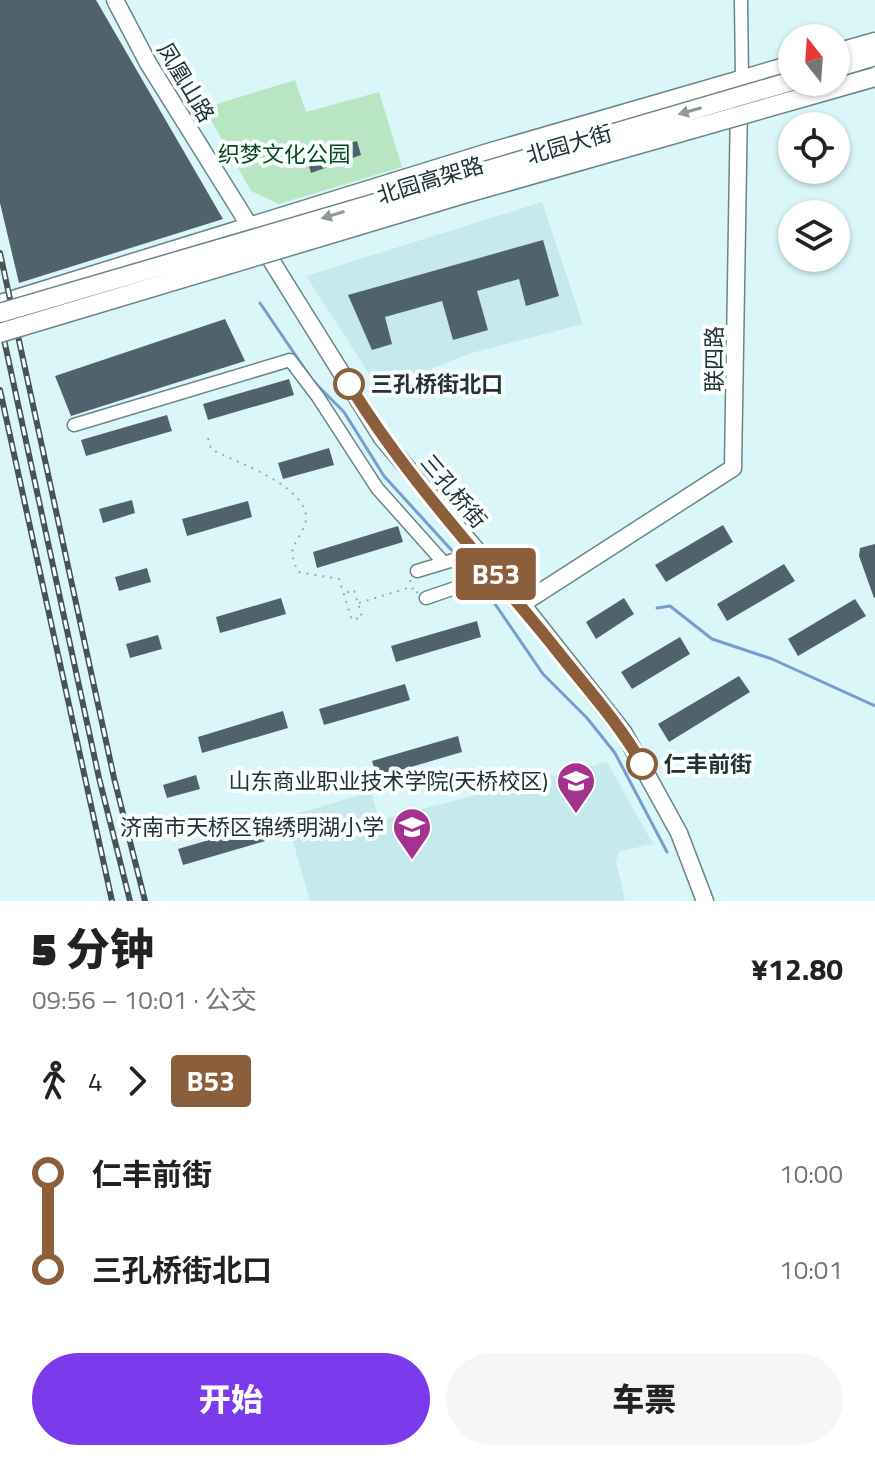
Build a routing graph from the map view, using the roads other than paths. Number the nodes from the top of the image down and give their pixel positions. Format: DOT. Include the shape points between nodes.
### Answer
graph roads {
  1 [pos="115,0"];
  2 [pos="741,0"];
  3 [pos="875,41"];
  4 [pos="850,48"];
  5 [pos="875,56"];
  6 [pos="850,64"];
  7 [pos="778,68"];
  8 [pos="875,78"];
  9 [pos="742,79"];
  10 [pos="778,85"];
  11 [pos="875,87"];
  12 [pos="737,118"];
  13 [pos="464,194"];
  14 [pos="248,225"];
  15 [pos="271,257"];
  16 [pos="6,308"];
  17 [pos="0,334"];
  18 [pos="74,425"];
  19 [pos="460,558"];
  20 [pos="496,574"];
  21 [pos="414,576"];
  22 [pos="420,596"];
  23 [pos="522,604"];
  24 [pos="705,901"];
  1 -- 14 [label="main road, 凤凰山路"];
  2 -- 9 [label="street, 联四路"];
  3 -- 4 [label="main road"];
  5 -- 6 [label="highway"];
  7 -- 9 [label="main road, 北园大街"];
  8 -- 12 [label="main road, 北园大街"];
  8 -- 13 [label="highway, 北园高架路, bridge"];
  9 -- 12 [label="main road, 联四路"];
  9 -- 14 [label="main road, 北园大街"];
  10 -- 16 [label="highway, 北园高架路, one-way, bridge"];
  11 -- 13 [label="highway, bridge" via="640,155"];
  12 -- 15 [label="main road, 北园大街"];
  12 -- 23 [label="main road, 联四路" via="733,468"];
  13 -- 17 [label="highway, 北园高架路, bridge"];
  14 -- 15 [label="main road, 三孔桥街"];
  14 -- 16 [label="main road, 北园大街"];
  15 -- 17 [label="main road, 北园大街"];
  15 -- 19 [label="main road, 三孔桥街"];
  18 -- 19 [label="street" via="290,360 377,488"];
  19 -- 20 [label="main road, 三孔桥街"];
  19 -- 21 [label="street"];
  20 -- 22 [label="street"];
  20 -- 23 [label="main road, 三孔桥街"];
  23 -- 24 [label="main road, 三孔桥街" via="624,733 679,833"];
}
